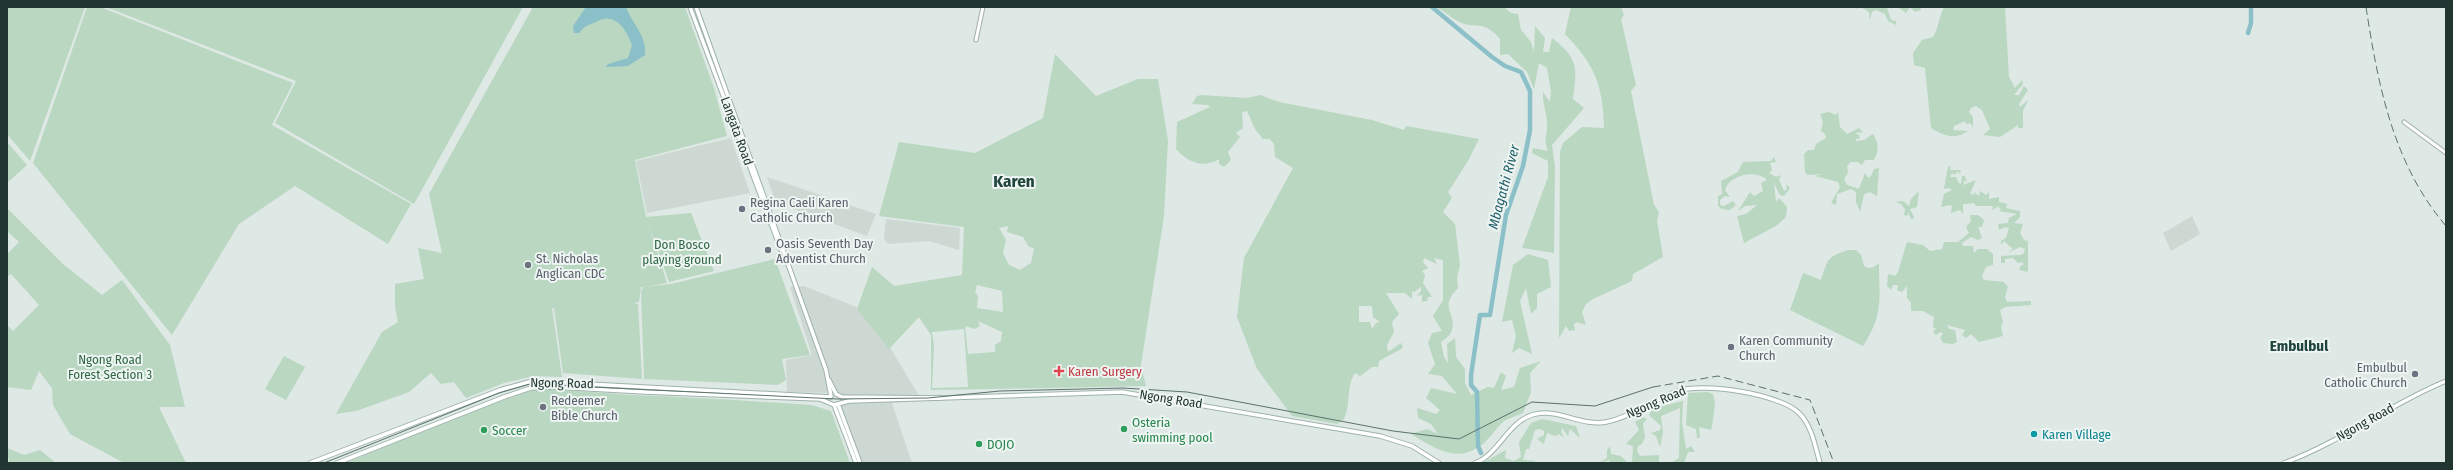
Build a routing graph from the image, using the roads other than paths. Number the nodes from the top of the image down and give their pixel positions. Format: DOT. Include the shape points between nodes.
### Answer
graph roads {
  1 [pos="690,7"];
  2 [pos="696,7"];
  3 [pos="983,7"];
  4 [pos="976,40"];
  5 [pos="2404,122"];
  6 [pos="2446,153"];
  7 [pos="784,255"];
  8 [pos="829,380"];
  9 [pos="2446,381"];
  10 [pos="492,393"];
  11 [pos="838,395"];
  12 [pos="830,396"];
  13 [pos="906,398"];
  14 [pos="472,400"];
  15 [pos="496,401"];
  16 [pos="830,402"];
  17 [pos="837,404"];
  18 [pos="477,408"];
  19 [pos="310,463"];
  20 [pos="337,463"];
  21 [pos="856,463"];
  22 [pos="860,463"];
  23 [pos="1439,463"];
  24 [pos="1475,463"];
  25 [pos="1820,463"];
  26 [pos="2284,463"];
  1 -- 7 [label="main road, Langata Road"];
  2 -- 7 [label="main road, Langata Road"];
  3 -- 4 [label="street"];
  5 -- 6 [label="street"];
  7 -- 8 [label="main road, Langata Road"];
  8 -- 11 [label="main road"];
  8 -- 12 [label="main road"];
  9 -- 26 [label="main road, Ngong Road" via="2399,402 2313,451"];
  10 -- 12 [label="main road, Ngong Road" via="532,381"];
  10 -- 14 [label="main road, Ngong Road"];
  10 -- 15 [label="main road" via="489,398 492,402"];
  11 -- 12 [label="main road, Ngong Road"];
  11 -- 13 [label="main road, Ngong Road"];
  11 -- 17 [label="main road"];
  12 -- 16 [label="main road"];
  13 -- 17 [label="main road, Ngong Road"];
  13 -- 23 [label="main road, Ngong Road" via="1128,392 1380,436 1412,446"];
  14 -- 18 [label="main road" via="478,402"];
  14 -- 19 [label="main road, Ngong Road"];
  15 -- 16 [label="main road, Ngong Road" via="531,388 555,386 820,399"];
  15 -- 18 [label="main road, Ngong Road"];
  16 -- 17 [label="main road"];
  17 -- 21 [label="main road"];
  17 -- 22 [label="main road"];
  18 -- 20 [label="main road, Ngong Road"];
  24 -- 25 [label="main road, Ngong Road" via="1493,451 1521,420 1532,415 1549,413 1583,421 1606,422 1620,418 1673,392 1700,387 1736,391 1794,409 1809,427"];
}
